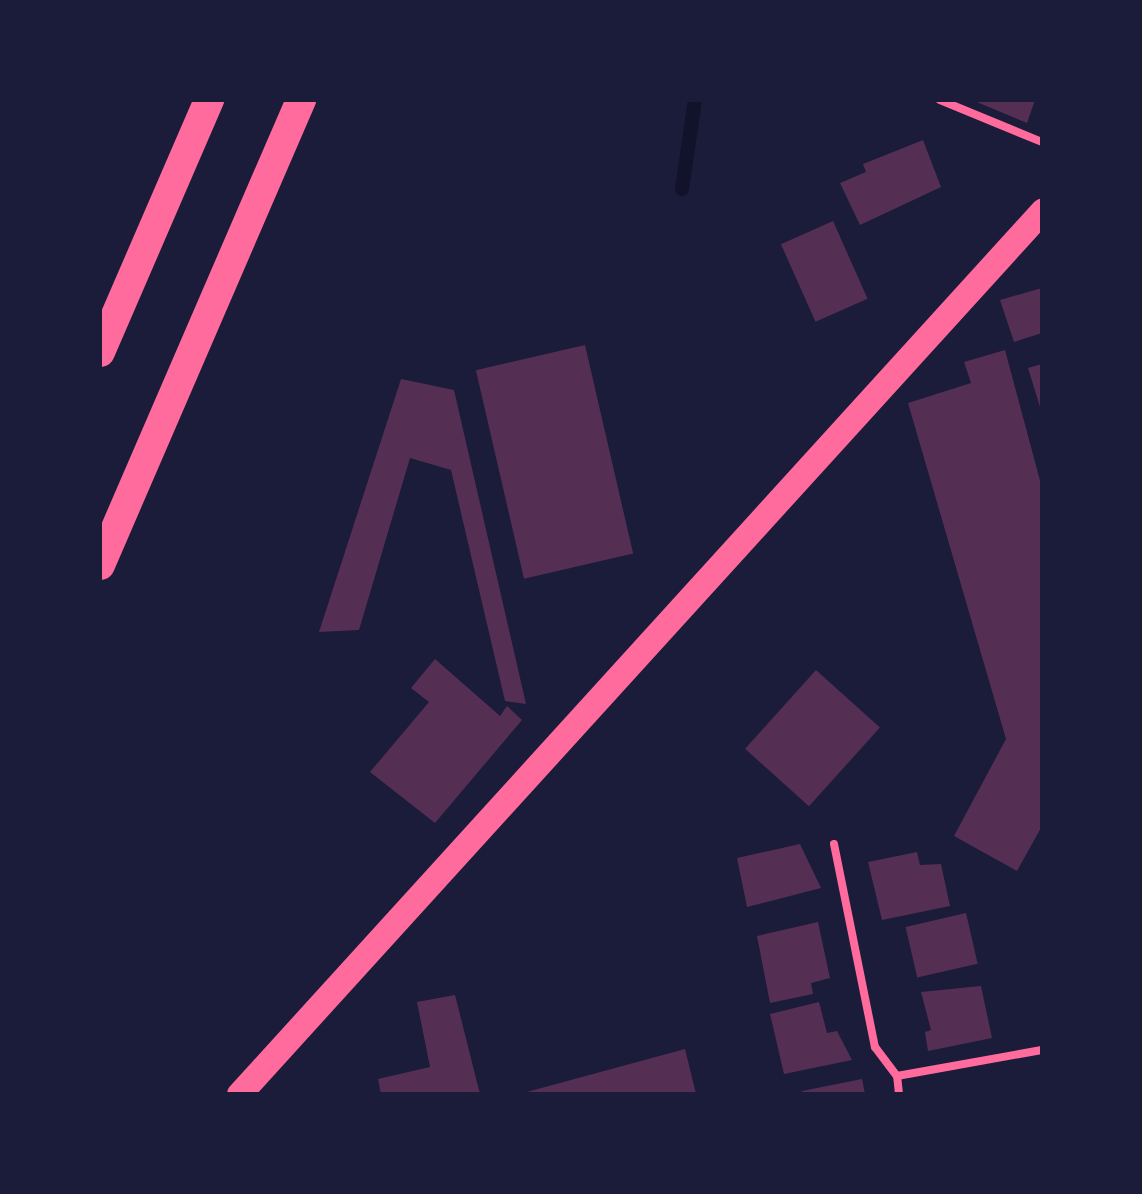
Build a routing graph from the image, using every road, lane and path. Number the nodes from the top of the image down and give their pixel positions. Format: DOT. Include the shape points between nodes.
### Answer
graph roads {
  1 [pos="208,100"];
  2 [pos="301,100"];
  3 [pos="940,100"];
  4 [pos="1042,142"];
  5 [pos="1042,211"];
  6 [pos="100,352"];
  7 [pos="100,564"];
  8 [pos="834,844"];
  9 [pos="1042,1050"];
  10 [pos="896,1076"];
  11 [pos="240,1094"];
  12 [pos="899,1094"];
  1 -- 6 [label="highway"];
  2 -- 7 [label="highway"];
  3 -- 4 [label="lane"];
  5 -- 11 [label="main road"];
  8 -- 10 [label="lane" via="876,1047"];
  9 -- 10 [label="lane"];
  10 -- 12 [label="lane"];
}
